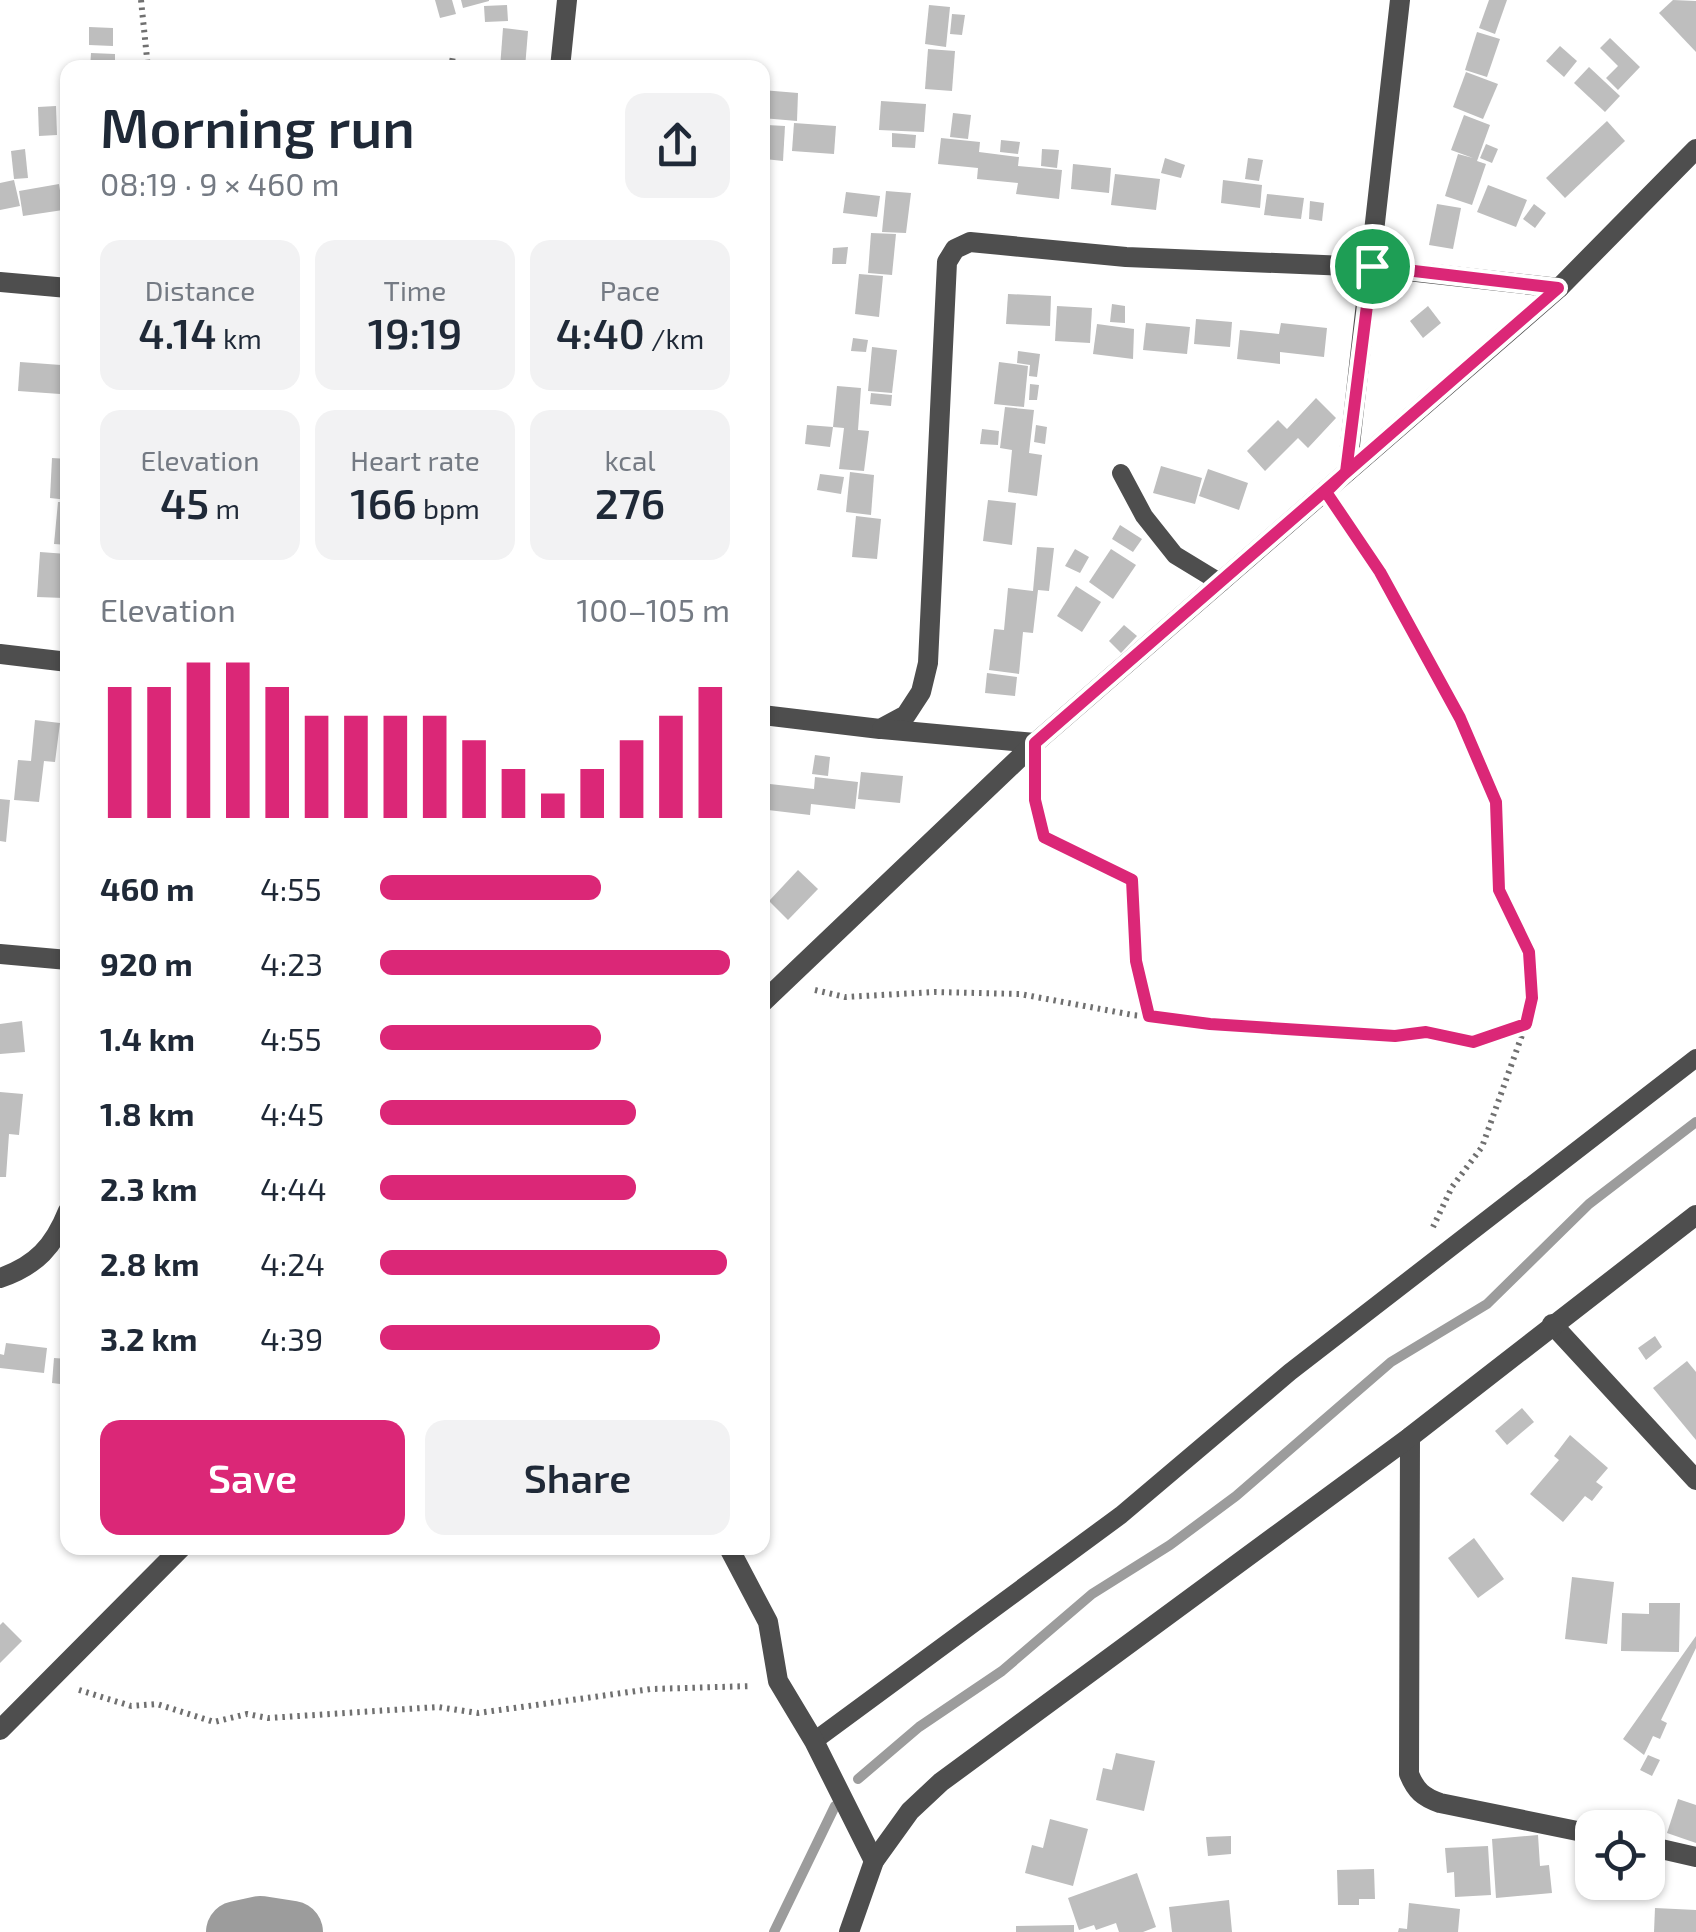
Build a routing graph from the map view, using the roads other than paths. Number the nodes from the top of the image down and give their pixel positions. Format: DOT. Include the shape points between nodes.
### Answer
graph roads {
  1 [pos="566,0"];
  2 [pos="1400,0"];
  3 [pos="561,60"];
  4 [pos="1696,149"];
  5 [pos="1372,266"];
  6 [pos="0,282"];
  7 [pos="60,287"];
  8 [pos="1558,288"];
  9 [pos="1346,472"];
  10 [pos="1121,473"];
  11 [pos="1221,583"];
  12 [pos="0,654"];
  13 [pos="60,661"];
  14 [pos="770,717"];
  15 [pos="880,729"];
  16 [pos="1035,743"];
  17 [pos="0,954"];
  18 [pos="60,959"];
  19 [pos="770,996"];
  20 [pos="1696,1058"];
  21 [pos="1696,1215"];
  22 [pos="60,1232"];
  23 [pos="0,1278"];
  24 [pos="1552,1324"];
  25 [pos="1410,1437"];
  26 [pos="1696,1480"];
  27 [pos="173,1555"];
  28 [pos="734,1555"];
  29 [pos="0,1730"];
  30 [pos="814,1741"];
  31 [pos="1575,1831"];
  32 [pos="1665,1850"];
  33 [pos="1696,1857"];
  34 [pos="874,1860"];
  35 [pos="849,1932"];
  1 -- 3 [label="street"];
  2 -- 5 [label="street"];
  4 -- 8 [label="street"];
  5 -- 8 [label="street"];
  5 -- 9 [label="street"];
  5 -- 15 [label="street" via="1126,257 970,242 955,248 947,262 928,663 906,715"];
  6 -- 7 [label="street"];
  8 -- 9 [label="street"];
  9 -- 11 [label="street"];
  10 -- 11 [label="lane" via="1175,556"];
  11 -- 16 [label="street"];
  12 -- 13 [label="street"];
  14 -- 15 [label="street"];
  15 -- 16 [label="street"];
  16 -- 19 [label="street"];
  17 -- 18 [label="street"];
  20 -- 30 [label="lane" via="1290,1372 1122,1514"];
  21 -- 24 [label="street"];
  22 -- 23 [label="street" via="37,1261"];
  24 -- 25 [label="street"];
  24 -- 26 [label="street"];
  25 -- 31 [label="street" via="1409,1774 1425,1798"];
  25 -- 34 [label="street" via="941,1782"];
  27 -- 29 [label="street"];
  28 -- 30 [label="street" via="768,1622 778,1681"];
  30 -- 34 [label="street"];
  32 -- 33 [label="street"];
  34 -- 35 [label="street"];
}
